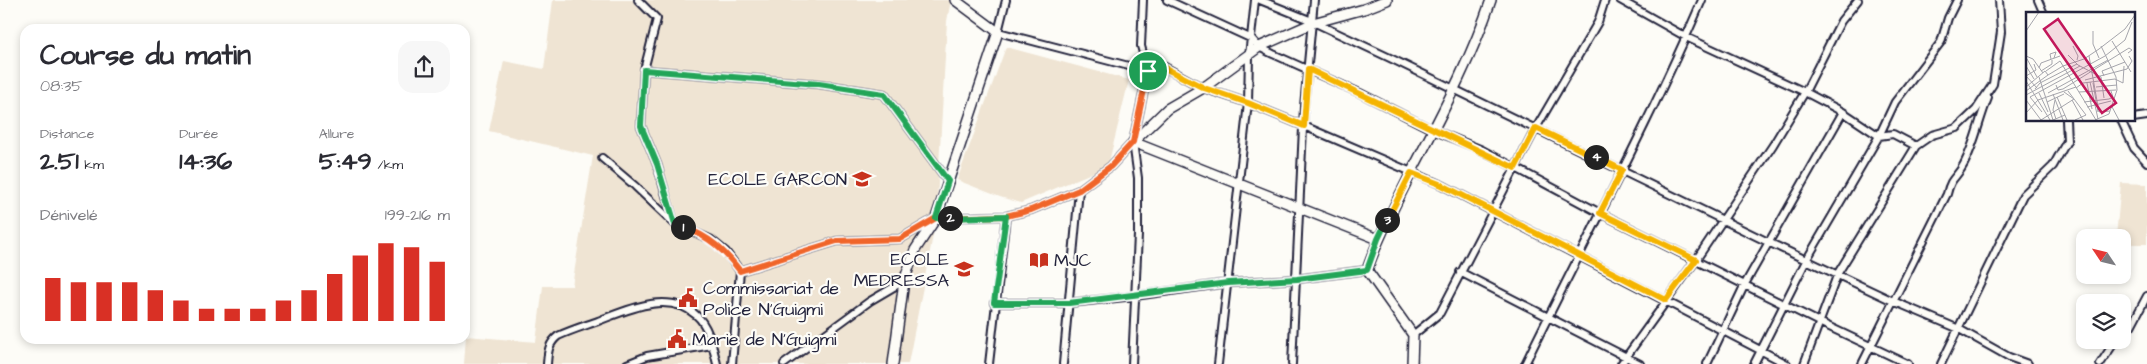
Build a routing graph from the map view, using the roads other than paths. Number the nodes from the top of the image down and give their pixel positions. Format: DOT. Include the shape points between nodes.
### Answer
graph roads {
  1 [pos="638,0"];
  2 [pos="955,0"];
  3 [pos="1006,0"];
  4 [pos="1143,0"];
  5 [pos="1167,0"];
  6 [pos="1255,0"];
  7 [pos="1260,0"];
  8 [pos="1314,0"];
  9 [pos="1387,0"];
  10 [pos="1491,0"];
  11 [pos="1605,0"];
  12 [pos="1620,0"];
  13 [pos="1702,0"];
  14 [pos="1858,0"];
  15 [pos="1957,0"];
  16 [pos="1999,0"];
  17 [pos="2038,0"];
  18 [pos="2043,12"];
  19 [pos="1313,23"];
  20 [pos="998,32"];
  21 [pos="1686,37"];
  22 [pos="1252,39"];
  23 [pos="1259,47"];
  24 [pos="1249,56"];
  25 [pos="1146,61"];
  26 [pos="1308,69"];
  27 [pos="644,70"];
  28 [pos="1148,71"];
  29 [pos="1993,84"];
  30 [pos="1204,88"];
  31 [pos="1453,90"];
  32 [pos="1805,92"];
  33 [pos="1248,103"];
  34 [pos="1843,112"];
  35 [pos="2147,116"];
  36 [pos="2134,118"];
  37 [pos="2066,121"];
  38 [pos="2122,121"];
  39 [pos="1304,126"];
  40 [pos="1536,128"];
  41 [pos="1433,130"];
  42 [pos="1879,136"];
  43 [pos="1133,142"];
  44 [pos="1916,146"];
  45 [pos="602,158"];
  46 [pos="2147,162"];
  47 [pos="1515,168"];
  48 [pos="1622,170"];
  49 [pos="1411,173"];
  50 [pos="948,181"];
  51 [pos="1238,184"];
  52 [pos="1079,190"];
  53 [pos="1301,208"];
  54 [pos="1491,211"];
  55 [pos="1600,213"];
  56 [pos="1006,216"];
  57 [pos="936,218"];
  58 [pos="1723,220"];
  59 [pos="675,224"];
  60 [pos="1378,239"];
  61 [pos="1768,242"];
  62 [pos="1578,255"];
  63 [pos="1807,259"];
  64 [pos="1696,260"];
  65 [pos="1367,270"];
  66 [pos="740,271"];
  67 [pos="1460,272"];
  68 [pos="1838,273"];
  69 [pos="1297,279"];
  70 [pos="904,281"];
  71 [pos="1228,283"];
  72 [pos="1745,284"];
  73 [pos="1135,296"];
  74 [pos="2147,296"];
  75 [pos="1666,300"];
  76 [pos="1893,301"];
  77 [pos="994,303"];
  78 [pos="1069,303"];
  79 [pos="1785,305"];
  80 [pos="1548,316"];
  81 [pos="1819,322"];
  82 [pos="2131,326"];
  83 [pos="1959,329"];
  84 [pos="1724,331"];
  85 [pos="1413,335"];
  86 [pos="712,345"];
  87 [pos="1870,346"];
  88 [pos="2110,349"];
  89 [pos="1760,351"];
  90 [pos="1626,356"];
  91 [pos="548,364"];
  92 [pos="627,364"];
  93 [pos="717,364"];
  94 [pos="732,364"];
  95 [pos="784,364"];
  96 [pos="893,364"];
  97 [pos="988,364"];
  98 [pos="1063,364"];
  99 [pos="1132,364"];
  100 [pos="1218,364"];
  101 [pos="1292,364"];
  102 [pos="1412,364"];
  103 [pos="1525,364"];
  104 [pos="1621,364"];
  105 [pos="1640,364"];
  106 [pos="1707,364"];
  107 [pos="1754,364"];
  108 [pos="1787,364"];
  109 [pos="1804,364"];
  110 [pos="1862,364"];
  111 [pos="1908,364"];
  112 [pos="1941,364"];
  113 [pos="2028,364"];
  114 [pos="2100,364"];
  1 -- 27 [label="street" via="656,19"];
  2 -- 20 [label="street"];
  3 -- 20 [label="street"];
  4 -- 25 [label="street" via="1141,46"];
  5 -- 22 [label="street"];
  6 -- 22 [label="street"];
  7 -- 19 [label="street"];
  8 -- 19 [label="street"];
  9 -- 19 [label="street"];
  10 -- 31 [label="street" via="1476,42"];
  11 -- 40 [label="street" via="1598,22"];
  12 -- 21 [label="street"];
  13 -- 21 [label="street"];
  14 -- 32 [label="street" via="1841,21"];
  15 -- 42 [label="street" via="1941,42 1895,102"];
  16 -- 29 [label="street" via="2001,32"];
  17 -- 18 [label="street"];
  19 -- 23 [label="street"];
  19 -- 26 [label="street"];
  19 -- 31 [label="street"];
  20 -- 28 [label="street"];
  20 -- 50 [label="street"];
  21 -- 32 [label="street"];
  21 -- 48 [label="street"];
  22 -- 23 [label="street"];
  22 -- 24 [label="street"];
  23 -- 24 [label="street"];
  23 -- 26 [label="street"];
  24 -- 30 [label="street"];
  24 -- 33 [label="street"];
  25 -- 28 [label="street"];
  25 -- 30 [label="street"];
  26 -- 39 [label="street"];
  26 -- 41 [label="street"];
  27 -- 50 [label="street" via="819,84 884,94"];
  27 -- 59 [label="street" via="641,126 657,164"];
  28 -- 43 [label="street"];
  29 -- 44 [label="street" via="1976,110 1957,128 1932,135"];
  29 -- 76 [label="street" via="1963,167 1950,181 1947,194"];
  30 -- 33 [label="street"];
  30 -- 43 [label="street" via="1168,109"];
  31 -- 40 [label="street"];
  31 -- 41 [label="street"];
  32 -- 34 [label="street"];
  32 -- 58 [label="street"];
  33 -- 39 [label="street"];
  33 -- 51 [label="street"];
  34 -- 42 [label="street"];
  34 -- 61 [label="street"];
  35 -- 36 [label="street"];
  37 -- 83 [label="street" via="2067,141 2053,166 2023,195"];
  38 -- 46 [label="street" via="2134,148"];
  39 -- 49 [label="street"];
  39 -- 53 [label="street"];
  40 -- 47 [label="street"];
  40 -- 48 [label="street"];
  41 -- 47 [label="street"];
  41 -- 49 [label="street"];
  42 -- 44 [label="street" via="1893,134"];
  42 -- 63 [label="street"];
  43 -- 51 [label="street"];
  43 -- 52 [label="street" via="1111,166"];
  43 -- 73 [label="street" via="1138,178"];
  44 -- 68 [label="street"];
  45 -- 59 [label="street"];
  47 -- 54 [label="street"];
  47 -- 55 [label="street"];
  48 -- 55 [label="street"];
  48 -- 58 [label="street"];
  49 -- 54 [label="street"];
  49 -- 60 [label="street"];
  50 -- 57 [label="street"];
  51 -- 53 [label="street"];
  51 -- 71 [label="street"];
  52 -- 56 [label="street" via="1031,210"];
  52 -- 78 [label="street"];
  53 -- 60 [label="street"];
  53 -- 69 [label="street"];
  54 -- 62 [label="street"];
  54 -- 67 [label="street"];
  55 -- 62 [label="street"];
  55 -- 64 [label="street"];
  56 -- 57 [label="street"];
  56 -- 77 [label="street"];
  57 -- 66 [label="street" via="900,239 837,241"];
  57 -- 70 [label="street" via="915,250"];
  58 -- 61 [label="street"];
  58 -- 64 [label="street"];
  59 -- 66 [label="street" via="710,239 726,252"];
  60 -- 65 [label="street"];
  61 -- 63 [label="street"];
  61 -- 72 [label="street"];
  62 -- 75 [label="street"];
  62 -- 80 [label="street"];
  63 -- 68 [label="street"];
  63 -- 79 [label="street"];
  64 -- 72 [label="street"];
  64 -- 75 [label="street"];
  65 -- 69 [label="street"];
  65 -- 85 [label="street"];
  66 -- 94 [label="street"];
  67 -- 80 [label="street"];
  67 -- 85 [label="street" via="1440,312"];
  68 -- 76 [label="street"];
  68 -- 81 [label="street"];
  69 -- 71 [label="street"];
  69 -- 101 [label="street"];
  70 -- 95 [label="street" via="870,300"];
  70 -- 96 [label="street"];
  71 -- 73 [label="street"];
  71 -- 100 [label="street"];
  72 -- 79 [label="street"];
  72 -- 84 [label="street"];
  73 -- 78 [label="street"];
  73 -- 99 [label="street"];
  74 -- 82 [label="street"];
  75 -- 84 [label="street"];
  75 -- 90 [label="street"];
  76 -- 83 [label="street"];
  76 -- 87 [label="street"];
  77 -- 78 [label="street"];
  77 -- 97 [label="street"];
  78 -- 98 [label="street"];
  79 -- 81 [label="street"];
  79 -- 89 [label="street"];
  80 -- 90 [label="street"];
  80 -- 103 [label="street"];
  81 -- 87 [label="street"];
  81 -- 109 [label="street"];
  83 -- 112 [label="street"];
  83 -- 113 [label="street"];
  84 -- 89 [label="street"];
  84 -- 106 [label="street"];
  85 -- 102 [label="street"];
  86 -- 91 [label="street" via="698,316 673,304 658,304 641,306 565,333 550,345"];
  86 -- 92 [label="street" via="648,356"];
  86 -- 93 [label="street"];
  87 -- 110 [label="street"];
  87 -- 111 [label="street"];
  88 -- 114 [label="street"];
  89 -- 107 [label="street"];
  89 -- 108 [label="street"];
  90 -- 104 [label="street"];
  90 -- 105 [label="street"];
}
